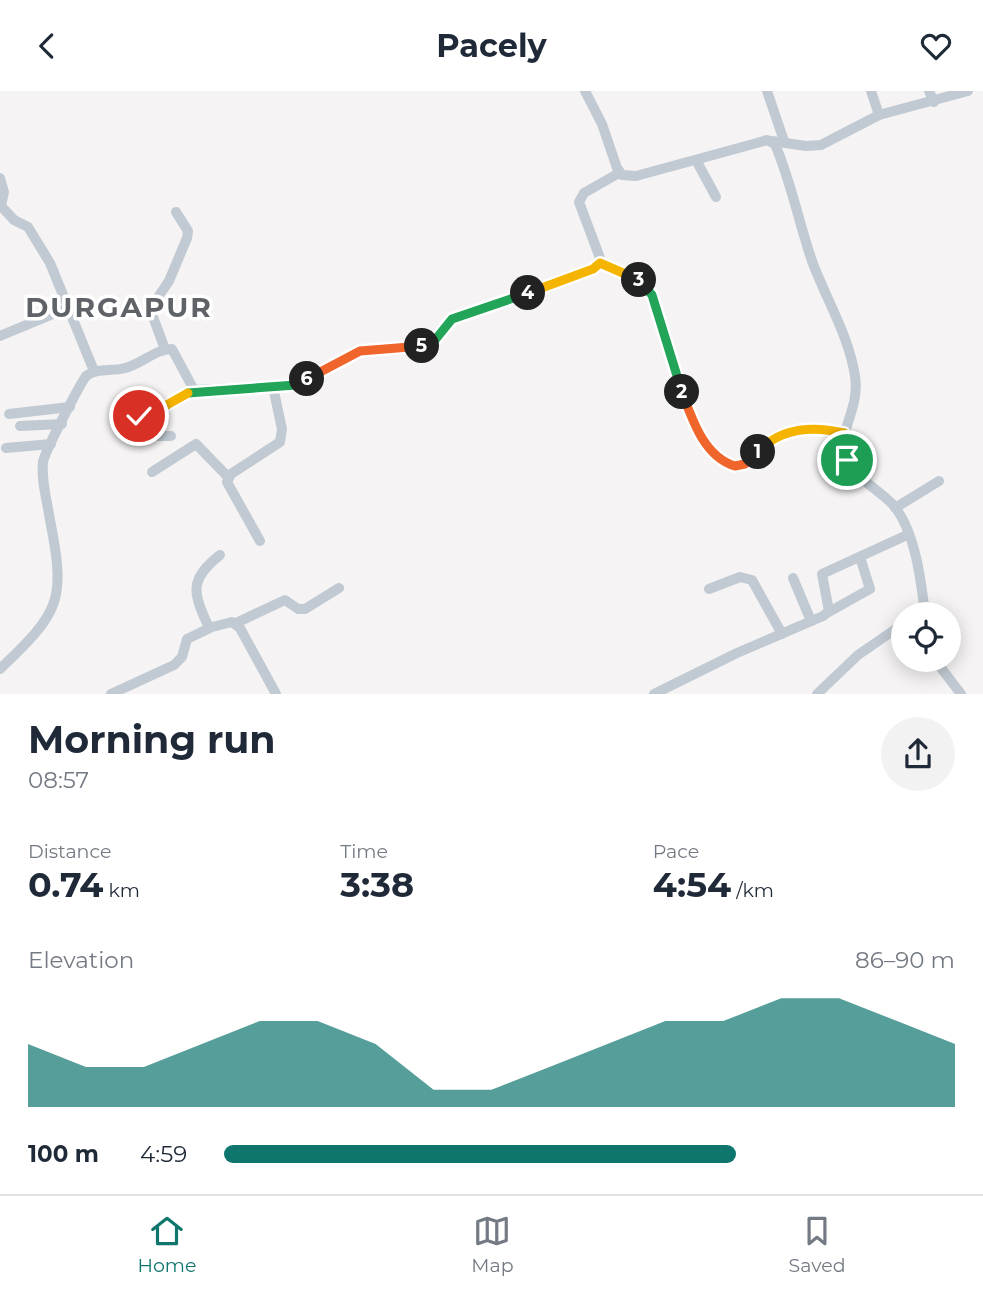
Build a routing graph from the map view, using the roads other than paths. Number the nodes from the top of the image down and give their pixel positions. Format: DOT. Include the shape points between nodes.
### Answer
graph roads {
  1 [pos="584,91"];
  2 [pos="767,91"];
  3 [pos="871,91"];
  4 [pos="929,91"];
  5 [pos="968,91"];
  6 [pos="934,102"];
  7 [pos="879,115"];
  8 [pos="772,141"];
  9 [pos="784,141"];
  10 [pos="696,160"];
  11 [pos="619,173"];
  12 [pos="0,178"];
  13 [pos="716,197"];
  14 [pos="1,206"];
  15 [pos="176,212"];
  16 [pos="600,263"];
  17 [pos="70,307"];
  18 [pos="0,336"];
  19 [pos="165,349"];
  20 [pos="93,371"];
  21 [pos="273,387"];
  22 [pos="194,390"];
  23 [pos="70,407"];
  24 [pos="9,414"];
  25 [pos="142,415"];
  26 [pos="126,422"];
  27 [pos="62,424"];
  28 [pos="20,426"];
  29 [pos="844,433"];
  30 [pos="171,436"];
  31 [pos="51,444"];
  32 [pos="6,448"];
  33 [pos="152,472"];
  34 [pos="228,477"];
  35 [pos="939,481"];
  36 [pos="895,508"];
  37 [pos="907,535"];
  38 [pos="260,541"];
  39 [pos="220,555"];
  40 [pos="860,557"];
  41 [pos="793,578"];
  42 [pos="338,588"];
  43 [pos="709,589"];
  44 [pos="922,602"];
  45 [pos="827,613"];
  46 [pos="811,621"];
  47 [pos="236,623"];
  48 [pos="209,628"];
  49 [pos="891,632"];
  50 [pos="782,634"];
  51 [pos="0,669"];
  52 [pos="943,672"];
  53 [pos="957,692"];
  54 [pos="111,694"];
  55 [pos="276,694"];
  56 [pos="654,694"];
  57 [pos="817,694"];
  1 -- 11 [label="street" via="602,124"];
  2 -- 9 [label="street"];
  3 -- 7 [label="street"];
  4 -- 6 [label="street"];
  5 -- 6 [label="street"];
  6 -- 7 [label="street"];
  7 -- 9 [label="street" via="821,145"];
  8 -- 9 [label="street"];
  8 -- 10 [label="street"];
  8 -- 29 [label="street" via="854,370 855,407"];
  10 -- 11 [label="street" via="636,176"];
  10 -- 13 [label="street"];
  11 -- 16 [label="street" via="584,193 579,202"];
  12 -- 14 [label="street"];
  14 -- 17 [label="street" via="32,232"];
  15 -- 19 [label="street" via="188,234 169,281 150,309"];
  16 -- 21 [label="street" via="452,319 427,345 360,351 300,384"];
  16 -- 29 [label="street" via="649,288 694,422 711,450 729,464 745,464 781,434 815,428"];
  17 -- 18 [label="street"];
  17 -- 20 [label="street"];
  19 -- 20 [label="street" via="126,368"];
  19 -- 22 [label="street" via="176,351"];
  20 -- 23 [label="street"];
  21 -- 22 [label="street"];
  21 -- 34 [label="street" via="282,429 280,442"];
  22 -- 25 [label="street"];
  23 -- 24 [label="street"];
  23 -- 27 [label="street"];
  25 -- 26 [label="street"];
  25 -- 30 [label="street" via="153,436"];
  27 -- 28 [label="street"];
  27 -- 31 [label="street"];
  29 -- 36 [label="street" via="844,454 851,466"];
  31 -- 32 [label="street"];
  31 -- 51 [label="street" via="42,473 59,573 57,596 43,624"];
  33 -- 34 [label="street" via="195,444"];
  34 -- 38 [label="street" via="228,487"];
  35 -- 36 [label="street"];
  36 -- 37 [label="street"];
  37 -- 40 [label="street"];
  37 -- 44 [label="street"];
  39 -- 48 [label="street" via="203,570 196,584 196,597"];
  40 -- 45 [label="street" via="821,577"];
  40 -- 45 [label="street" via="870,589"];
  41 -- 46 [label="street"];
  42 -- 47 [label="street" via="305,609 285,600"];
  43 -- 50 [label="street" via="740,577 752,580"];
  45 -- 46 [label="street"];
  46 -- 50 [label="street"];
  47 -- 48 [label="street"];
  47 -- 55 [label="street"];
  48 -- 54 [label="street" via="187,639 182,657 174,665"];
  49 -- 57 [label="street" via="858,655"];
  50 -- 56 [label="street"];
  52 -- 53 [label="street"];
}
